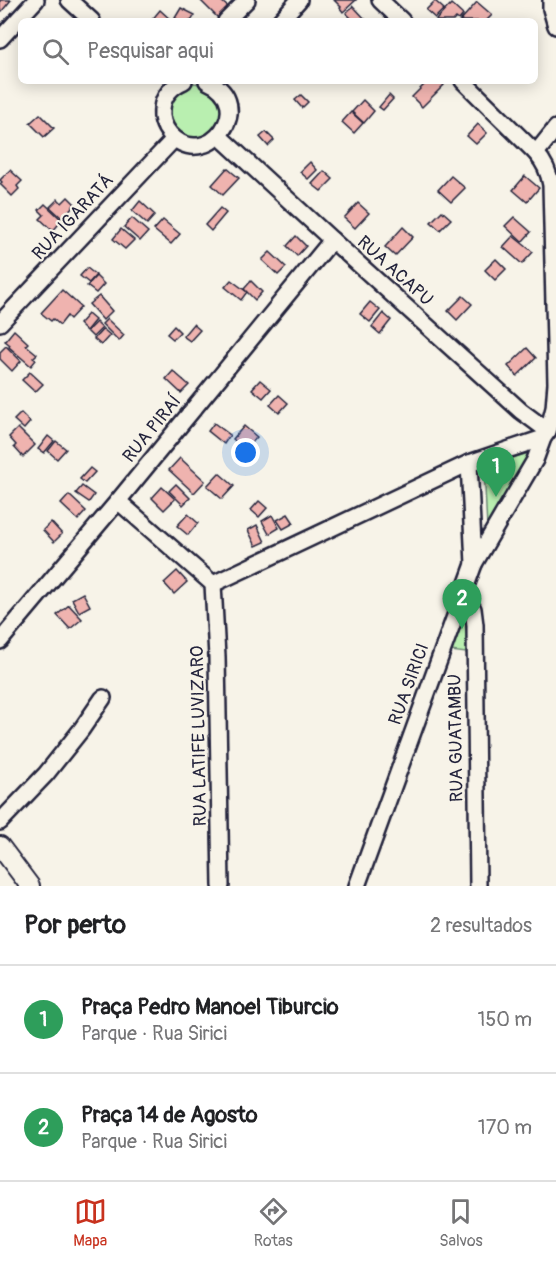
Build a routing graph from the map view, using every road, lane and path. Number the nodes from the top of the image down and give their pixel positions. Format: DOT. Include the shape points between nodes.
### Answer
graph roads {
  1 [pos="36,0"];
  2 [pos="69,0"];
  3 [pos="247,0"];
  4 [pos="380,0"];
  5 [pos="551,0"];
  6 [pos="19,18"];
  7 [pos="89,18"];
  8 [pos="229,18"];
  9 [pos="399,18"];
  10 [pos="18,20"];
  11 [pos="556,26"];
  12 [pos="0,39"];
  13 [pos="218,84"];
  14 [pos="467,84"];
  15 [pos="164,86"];
  16 [pos="555,133"];
  17 [pos="219,136"];
  18 [pos="174,138"];
  19 [pos="536,153"];
  20 [pos="332,240"];
  21 [pos="555,279"];
  22 [pos="0,322"];
  23 [pos="549,434"];
  24 [pos="469,463"];
  25 [pos="118,501"];
  26 [pos="474,564"];
  27 [pos="213,585"];
  28 [pos="463,593"];
  29 [pos="0,641"];
  30 [pos="103,698"];
  31 [pos="0,822"];
  32 [pos="4,858"];
  33 [pos="30,886"];
  34 [pos="221,886"];
  35 [pos="357,886"];
  36 [pos="478,886"];
  1 -- 6 [label="street"];
  2 -- 7 [label="street"];
  3 -- 8 [label="street"];
  4 -- 9 [label="street"];
  5 -- 11 [label="street"];
  10 -- 12 [label="street"];
  13 -- 17 [label="street" via="229,117"];
  14 -- 19 [label="street, RUA SIRICI"];
  15 -- 18 [label="street" via="162,121"];
  16 -- 19 [label="street"];
  17 -- 18 [label="street" via="192,146"];
  17 -- 20 [label="street, RUA ACAPU"];
  18 -- 22 [label="street, RUA IGARATÁ"];
  19 -- 21 [label="street, RUA SIRICI" via="544,162 551,185"];
  20 -- 23 [label="street, RUA ACAPU"];
  20 -- 25 [label="street, RUA PIRAÍ"];
  21 -- 23 [label="street, RUA SIRICI" via="556,390"];
  23 -- 24 [label="street"];
  23 -- 26 [label="street, RUA SIRICI"];
  24 -- 26 [label="street"];
  24 -- 27 [label="street"];
  25 -- 27 [label="street"];
  25 -- 29 [label="street, RUA PIRAÍ"];
  26 -- 28 [label="street, RUA SIRICI"];
  27 -- 34 [label="street, RUA LATIFE LUVIZARO"];
  28 -- 35 [label="street, RUA SIRICI"];
  28 -- 36 [label="street, RUA GUATAMBU" via="473,609 475,625"];
  30 -- 31 [label="street" via="46,774"];
  32 -- 33 [label="main road"];
}
